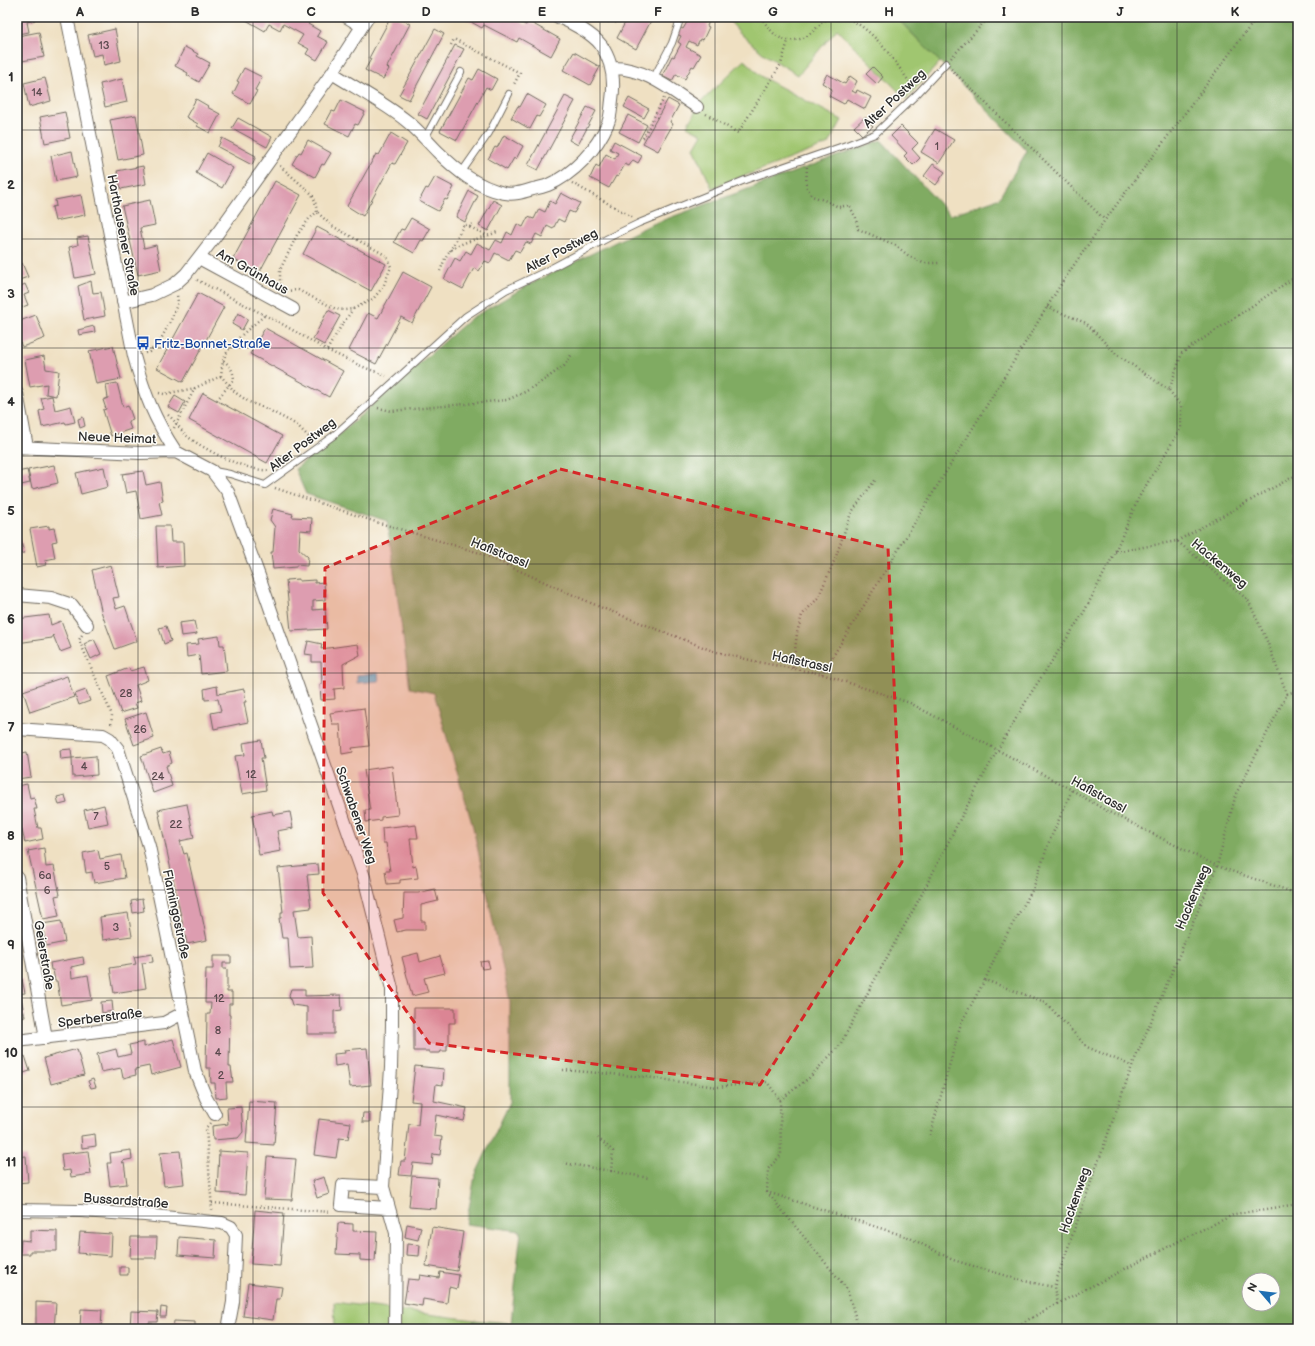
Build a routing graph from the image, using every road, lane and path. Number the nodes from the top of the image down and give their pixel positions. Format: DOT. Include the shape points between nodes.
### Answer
graph roads {
  1 [pos="67,17"];
  2 [pos="347,17"];
  3 [pos="558,17"];
  4 [pos="681,17"];
  5 [pos="761,17"];
  6 [pos="832,17"];
  7 [pos="845,17"];
  8 [pos="989,17"];
  9 [pos="1257,17"];
  10 [pos="365,22"];
  11 [pos="604,22"];
  12 [pos="616,23"];
  13 [pos="788,41"];
  14 [pos="451,45"];
  15 [pos="946,63"];
  16 [pos="612,68"];
  17 [pos="461,72"];
  18 [pos="332,73"];
  19 [pos="653,79"];
  20 [pos="669,89"];
  21 [pos="509,94"];
  22 [pos="918,94"];
  23 [pos="697,106"];
  24 [pos="425,138"];
  25 [pos="643,138"];
  26 [pos="808,158"];
  27 [pos="284,170"];
  28 [pos="461,173"];
  29 [pos="564,176"];
  30 [pos="317,212"];
  31 [pos="1105,220"];
  32 [pos="639,223"];
  33 [pos="472,224"];
  34 [pos="470,228"];
  35 [pos="497,232"];
  36 [pos="488,236"];
  37 [pos="449,252"];
  38 [pos="199,258"];
  39 [pos="940,263"];
  40 [pos="440,271"];
  41 [pos="1298,275"];
  42 [pos="197,280"];
  43 [pos="280,286"];
  44 [pos="280,292"];
  45 [pos="123,302"];
  46 [pos="178,302"];
  47 [pos="1047,307"];
  48 [pos="293,309"];
  49 [pos="353,309"];
  50 [pos="264,316"];
  51 [pos="327,350"];
  52 [pos="148,353"];
  53 [pos="572,354"];
  54 [pos="224,360"];
  55 [pos="381,374"];
  56 [pos="221,376"];
  57 [pos="229,386"];
  58 [pos="195,388"];
  59 [pos="1169,390"];
  60 [pos="17,393"];
  61 [pos="217,400"];
  62 [pos="162,401"];
  63 [pos="367,406"];
  64 [pos="167,413"];
  65 [pos="176,422"];
  66 [pos="306,433"];
  67 [pos="22,447"];
  68 [pos="176,452"];
  69 [pos="212,471"];
  70 [pos="281,474"];
  71 [pos="1298,474"];
  72 [pos="876,479"];
  73 [pos="284,491"];
  74 [pos="1177,541"];
  75 [pos="1115,552"];
  76 [pos="17,595"];
  77 [pos="87,625"];
  78 [pos="793,668"];
  79 [pos="822,674"];
  80 [pos="1298,690"];
  81 [pos="1287,694"];
  82 [pos="17,729"];
  83 [pos="110,739"];
  84 [pos="997,751"];
  85 [pos="1072,790"];
  86 [pos="1217,866"];
  87 [pos="17,877"];
  88 [pos="1298,894"];
  89 [pos="985,980"];
  90 [pos="183,1013"];
  91 [pos="46,1038"];
  92 [pos="17,1041"];
  93 [pos="1132,1066"];
  94 [pos="563,1070"];
  95 [pos="780,1100"];
  96 [pos="215,1114"];
  97 [pos="930,1135"];
  98 [pos="598,1138"];
  99 [pos="562,1162"];
  100 [pos="611,1171"];
  101 [pos="649,1178"];
  102 [pos="383,1187"];
  103 [pos="767,1192"];
  104 [pos="1298,1204"];
  105 [pos="341,1205"];
  106 [pos="388,1208"];
  107 [pos="17,1210"];
  108 [pos="1054,1287"];
  109 [pos="1057,1304"];
  110 [pos="228,1329"];
  111 [pos="395,1329"];
  112 [pos="859,1329"];
  113 [pos="1011,1329"];
  1 -- 45 [label="street, Harthausener Straße"];
  2 -- 10 [label="street"];
  3 -- 16 [label="street" via="582,29 600,44"];
  4 -- 19 [label="lane" via="672,43"];
  5 -- 13 [label="path" via="771,31"];
  6 -- 13 [label="path" via="825,19 802,39"];
  7 -- 22 [label="path" via="864,27 879,42"];
  8 -- 15 [label="path"];
  9 -- 31 [label="path"];
  10 -- 18 [label="street"];
  11 -- 12 [label="path"];
  13 -- 23 [label="path" via="781,64 738,133 711,118"];
  14 -- 21 [label="path" via="454,39 520,73"];
  15 -- 22 [label="lane, Alter Postweg"];
  15 -- 31 [label="path"];
  16 -- 19 [label="street" via="634,70"];
  16 -- 29 [label="street" via="614,87 608,123 587,156"];
  17 -- 24 [label="lane"];
  18 -- 24 [label="street" via="403,118"];
  18 -- 38 [label="street"];
  19 -- 20 [label="street"];
  20 -- 23 [label="street"];
  20 -- 25 [label="path"];
  21 -- 28 [label="lane" via="489,133"];
  22 -- 26 [label="lane, Alter Postweg" via="875,134"];
  24 -- 28 [label="street"];
  26 -- 32 [label="lane, Alter Postweg" via="745,180"];
  26 -- 39 [label="path" via="806,186 812,196 839,207 849,205 858,229 895,245 923,263"];
  27 -- 30 [label="path" via="312,194"];
  28 -- 29 [label="street" via="490,189 518,194 548,185"];
  29 -- 32 [label="path"];
  30 -- 43 [label="path" via="309,218 297,235 280,270"];
  30 -- 49 [label="path" via="332,226 387,256 391,267 383,287 373,299"];
  31 -- 47 [label="path"];
  32 -- 63 [label="lane, Alter Postweg" via="506,290 466,316"];
  33 -- 34 [label="path"];
  34 -- 36 [label="path"];
  34 -- 37 [label="path" via="464,224"];
  35 -- 36 [label="path"];
  36 -- 37 [label="path" via="471,240"];
  37 -- 40 [label="path"];
  38 -- 45 [label="street" via="175,284 152,295"];
  38 -- 48 [label="street, Am Grünhaus"];
  41 -- 59 [label="path" via="1182,353"];
  42 -- 50 [label="path"];
  44 -- 49 [label="path" via="298,290 336,309"];
  45 -- 68 [label="street, Harthausener Straße" via="142,386 152,412"];
  46 -- 52 [label="path" via="172,320 159,343"];
  47 -- 59 [label="path" via="1086,323 1116,354"];
  47 -- 79 [label="path"];
  49 -- 51 [label="path"];
  50 -- 51 [label="path"];
  50 -- 54 [label="path" via="244,333 226,353"];
  51 -- 55 [label="path"];
  53 -- 63 [label="path" via="564,366 525,392 507,400 392,411"];
  54 -- 56 [label="path"];
  54 -- 57 [label="path" via="233,372 234,379"];
  56 -- 57 [label="path"];
  56 -- 58 [label="path"];
  57 -- 61 [label="path"];
  57 -- 66 [label="path" via="249,402 297,424"];
  58 -- 62 [label="path" via="160,394"];
  58 -- 65 [label="path"];
  59 -- 75 [label="path" via="1181,406 1181,428 1139,497"];
  60 -- 67 [label="street"];
  63 -- 70 [label="lane, Alter Postweg" via="333,436"];
  64 -- 65 [label="path"];
  65 -- 70 [label="path" via="186,435 208,450 233,462 265,470 273,469"];
  67 -- 68 [label="street, Neue Heimat" via="140,453"];
  68 -- 69 [label="street, Neue Heimat"];
  69 -- 70 [label="lane, Alter Postweg" via="266,485"];
  69 -- 102 [label="street, Schwabener Weg" via="228,492 240,522 364,876 392,989 391,1068"];
  71 -- 74 [label="path"];
  72 -- 78 [label="path" via="851,513 818,598 802,615"];
  73 -- 78 [label="path, Haflstrassl" via="480,553 600,607 713,651"];
  74 -- 75 [label="path, Hackenweg"];
  74 -- 81 [label="path, Hackenweg" via="1248,600"];
  75 -- 84 [label="path" via="1084,612"];
  76 -- 77 [label="street" via="51,598 72,605"];
  77 -- 83 [label="path" via="79,640 112,715"];
  78 -- 79 [label="path, Haflstrassl"];
  79 -- 84 [label="path, Haflstrassl" via="910,703"];
  80 -- 81 [label="path"];
  81 -- 86 [label="path, Hackenweg" via="1236,794"];
  82 -- 83 [label="street" via="103,735"];
  83 -- 90 [label="street, Flamingostraße" via="118,749 149,846"];
  84 -- 85 [label="path, Haflstrassl"];
  84 -- 95 [label="path" via="840,1045 809,1078"];
  85 -- 86 [label="path, Haflstrassl" via="1105,810"];
  85 -- 89 [label="path" via="1032,889 1001,944"];
  86 -- 88 [label="path, Haflstrassl"];
  86 -- 93 [label="path, Hackenweg"];
  87 -- 91 [label="street, Geierstraße"];
  89 -- 93 [label="path" via="1045,1002 1087,1047"];
  89 -- 97 [label="path" via="961,1023"];
  90 -- 91 [label="street, Sperberstraße" via="164,1023"];
  90 -- 96 [label="street, Flamingostraße" via="195,1071"];
  91 -- 92 [label="street, Sperberstraße"];
  93 -- 108 [label="path, Hackenweg"];
  94 -- 95 [label="path" via="646,1077 717,1087 767,1082"];
  95 -- 103 [label="path" via="781,1155 768,1169"];
  96 -- 105 [label="path" via="206,1128 212,1203 332,1212"];
  98 -- 100 [label="path" via="613,1151"];
  99 -- 100 [label="path"];
  100 -- 101 [label="path"];
  102 -- 105 [label="street" via="343,1185"];
  102 -- 106 [label="street, Schwabener Weg"];
  103 -- 108 [label="path" via="908,1237 953,1260"];
  103 -- 112 [label="path" via="847,1289"];
  104 -- 109 [label="path" via="1235,1214"];
  105 -- 106 [label="street"];
  106 -- 111 [label="street, Schwabener Weg" via="396,1233"];
  107 -- 110 [label="street, Bussardstraße" via="145,1215 222,1223 231,1227 236,1235 237,1248"];
  108 -- 109 [label="path, Hackenweg"];
  109 -- 113 [label="path"];
}
